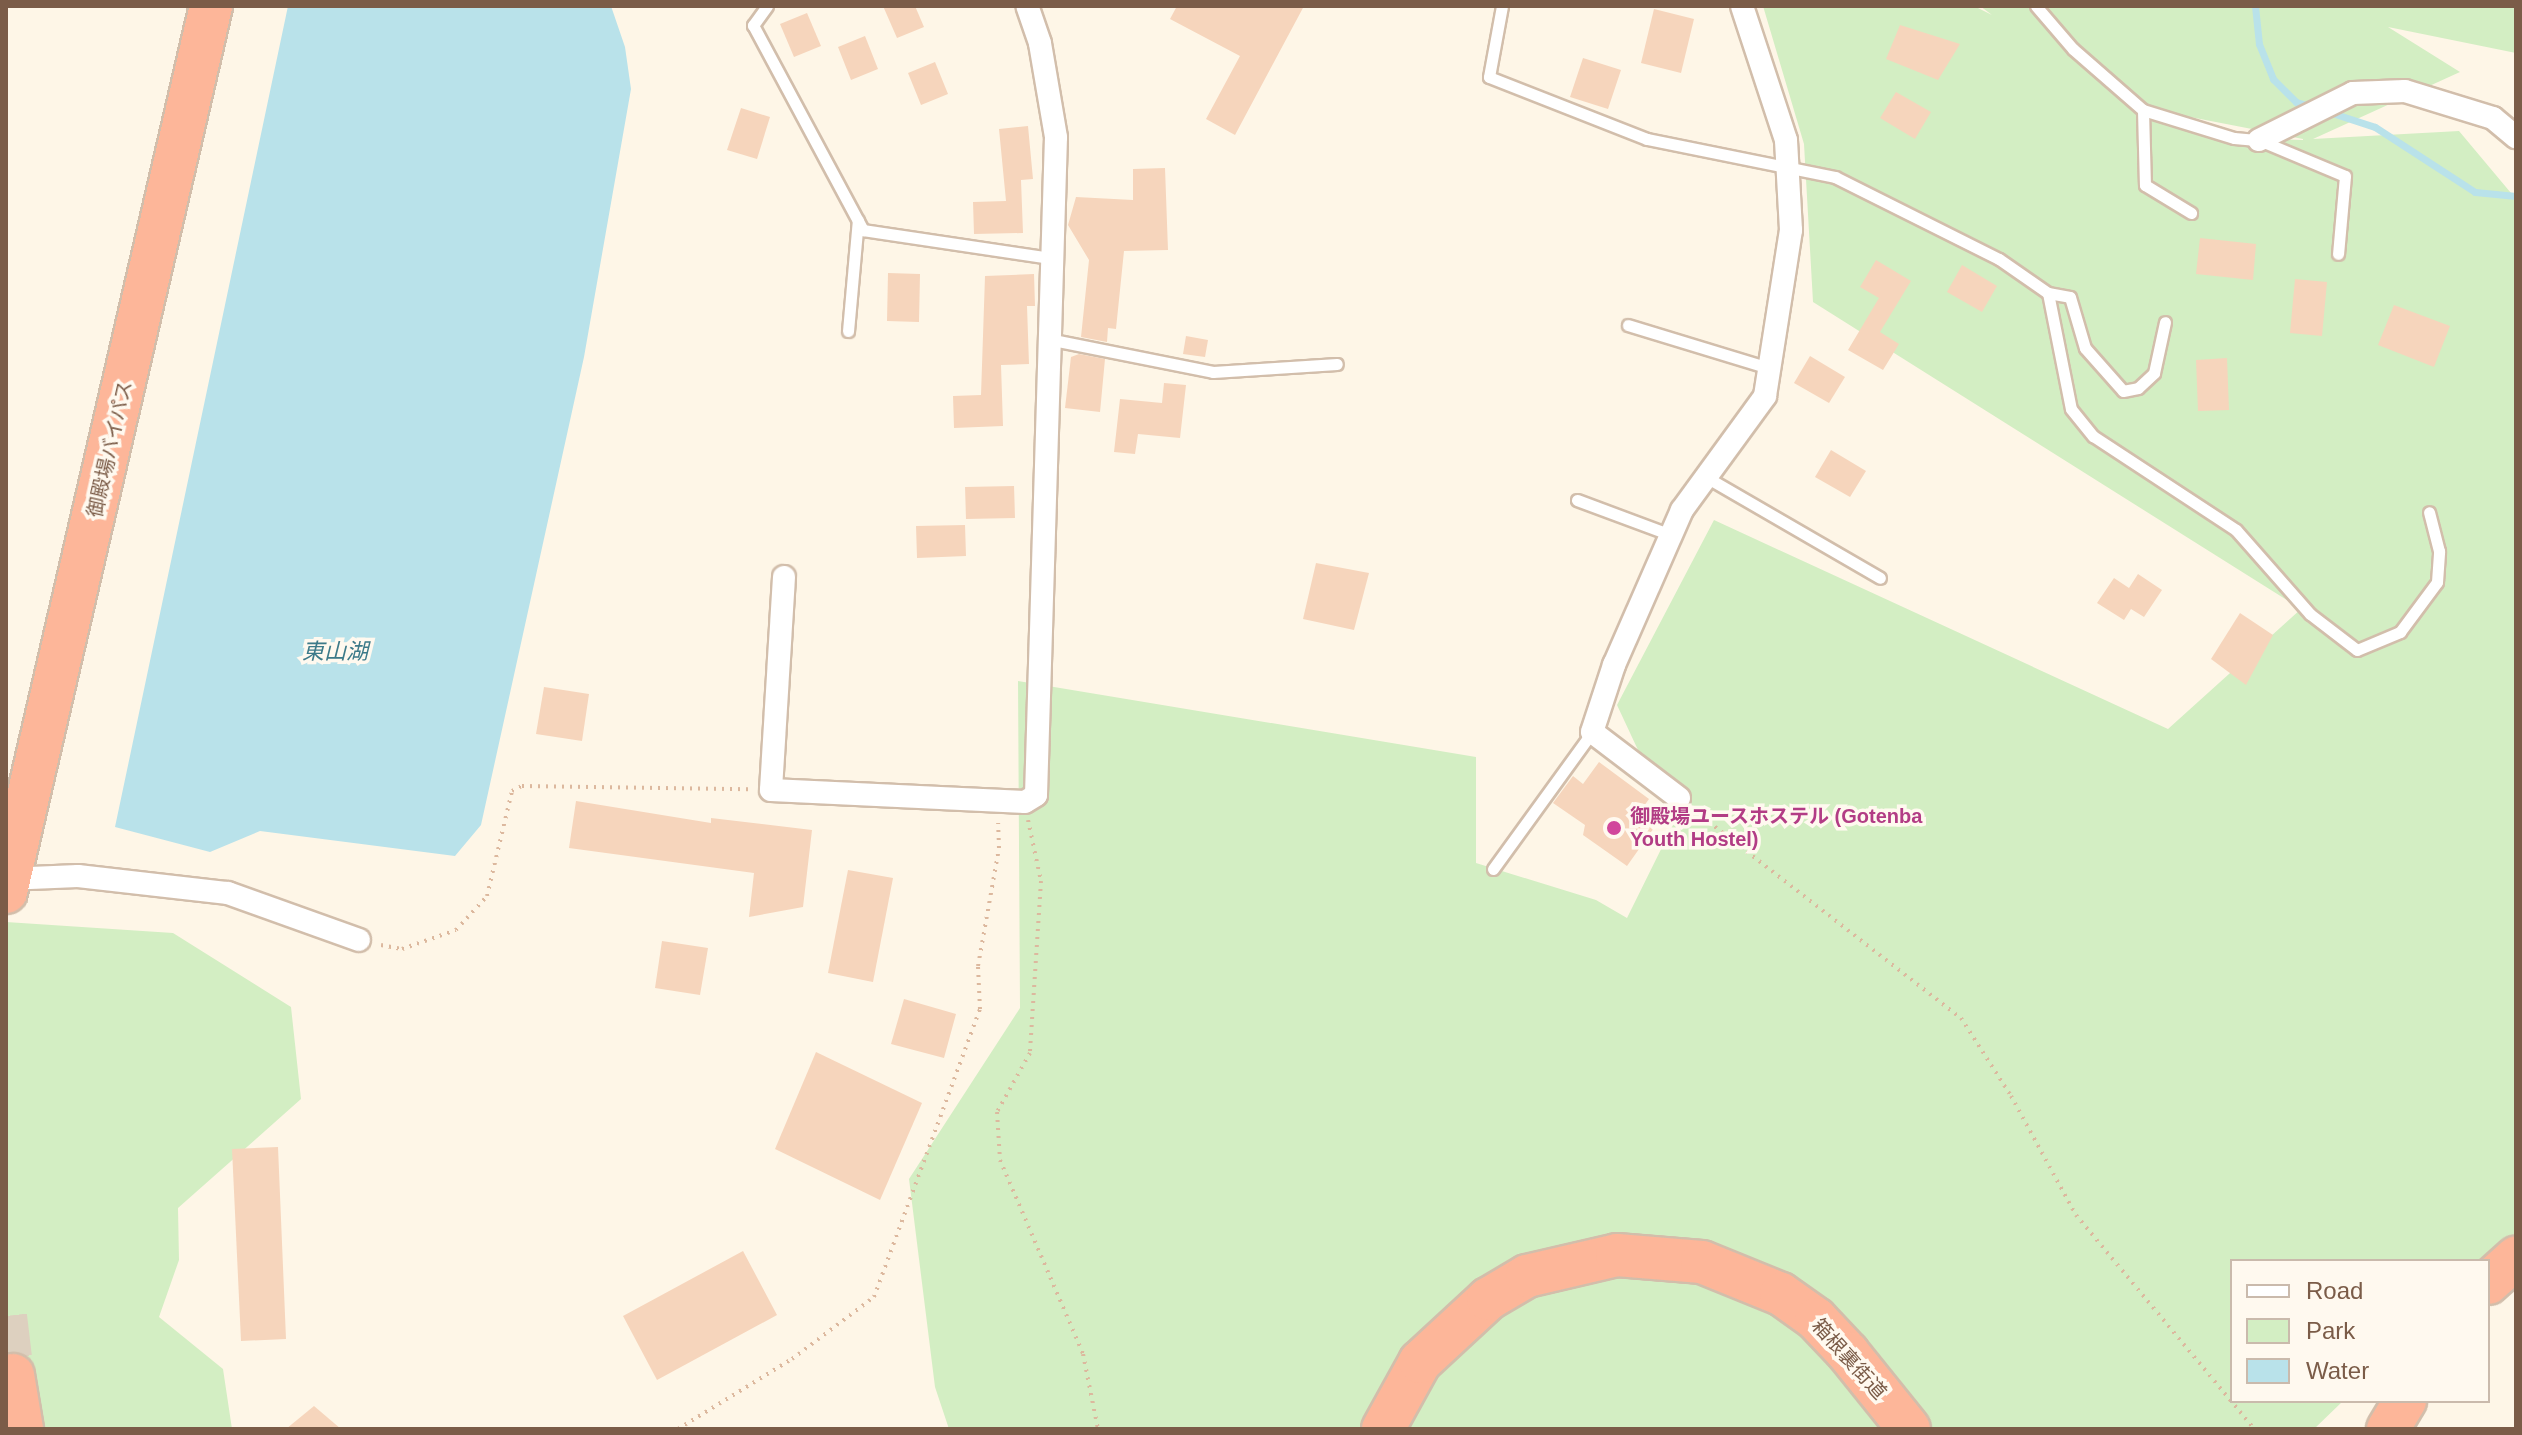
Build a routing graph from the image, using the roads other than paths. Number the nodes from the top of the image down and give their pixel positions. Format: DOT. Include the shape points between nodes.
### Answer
graph roads {
  1 [pos="211,6"];
  2 [pos="767,6"];
  3 [pos="1027,6"];
  4 [pos="1502,6"];
  5 [pos="1742,6"];
  6 [pos="2036,6"];
  7 [pos="2143,110"];
  8 [pos="2516,137"];
  9 [pos="2259,140"];
  10 [pos="1788,166"];
  11 [pos="2191,213"];
  12 [pos="858,219"];
  13 [pos="2338,254"];
  14 [pos="1050,258"];
  15 [pos="2048,293"];
  16 [pos="2165,322"];
  17 [pos="1628,325"];
  18 [pos="848,331"];
  19 [pos="1047,339"];
  20 [pos="1337,364"];
  21 [pos="1769,368"];
  22 [pos="1706,477"];
  23 [pos="1577,500"];
  24 [pos="2429,512"];
  25 [pos="1671,535"];
  26 [pos="784,577"];
  27 [pos="1880,578"];
  28 [pos="1592,732"];
  29 [pos="1679,798"];
  30 [pos="1493,869"];
  31 [pos="7,883"];
  32 [pos="359,940"];
  33 [pos="2516,1258"];
  34 [pos="2490,1281"];
  35 [pos="13,1375"];
  36 [pos="2404,1403"];
  37 [pos="22,1429"];
  38 [pos="1383,1429"];
  39 [pos="1909,1429"];
  40 [pos="2388,1429"];
  1 -- 31 [label="highway, 御殿場バイパス"];
  2 -- 12 [label="lane" via="753,25"];
  3 -- 14 [label="street" via="1040,43 1056,137"];
  4 -- 10 [label="lane" via="1489,77 1647,139"];
  5 -- 10 [label="street" via="1786,140"];
  6 -- 7 [label="lane" via="2073,49"];
  7 -- 9 [label="lane" via="2234,138"];
  7 -- 11 [label="lane" via="2145,185"];
  8 -- 9 [label="street" via="2493,118 2405,91 2353,93"];
  9 -- 13 [label="lane" via="2345,176"];
  10 -- 15 [label="lane" via="1835,177 1999,259"];
  10 -- 21 [label="street" via="1791,230"];
  12 -- 14 [label="lane" via="863,230"];
  12 -- 18 [label="lane"];
  14 -- 19 [label="street"];
  15 -- 16 [label="lane" via="2070,297 2085,348 2123,391 2138,388 2154,373"];
  15 -- 24 [label="lane" via="2071,409 2093,436 2236,530 2310,614 2357,650 2400,632 2437,582 2439,551"];
  17 -- 21 [label="lane"];
  19 -- 20 [label="lane" via="1213,372"];
  19 -- 26 [label="street" via="1036,795 1025,802 771,790"];
  21 -- 22 [label="street" via="1765,396"];
  22 -- 25 [label="street"];
  22 -- 27 [label="lane"];
  23 -- 25 [label="lane"];
  25 -- 28 [label="street" via="1614,665"];
  28 -- 29 [label="street"];
  28 -- 30 [label="lane"];
  31 -- 32 [label="street" via="78,876 228,893"];
  33 -- 34 [label="highway"];
  35 -- 37 [label="highway"];
  36 -- 40 [label="highway"];
  38 -- 39 [label="highway, 箱根裏街道" via="1420,1362 1488,1299 1527,1276 1571,1261 1661,1255 1702,1262 1781,1294 1837,1342"];
}
